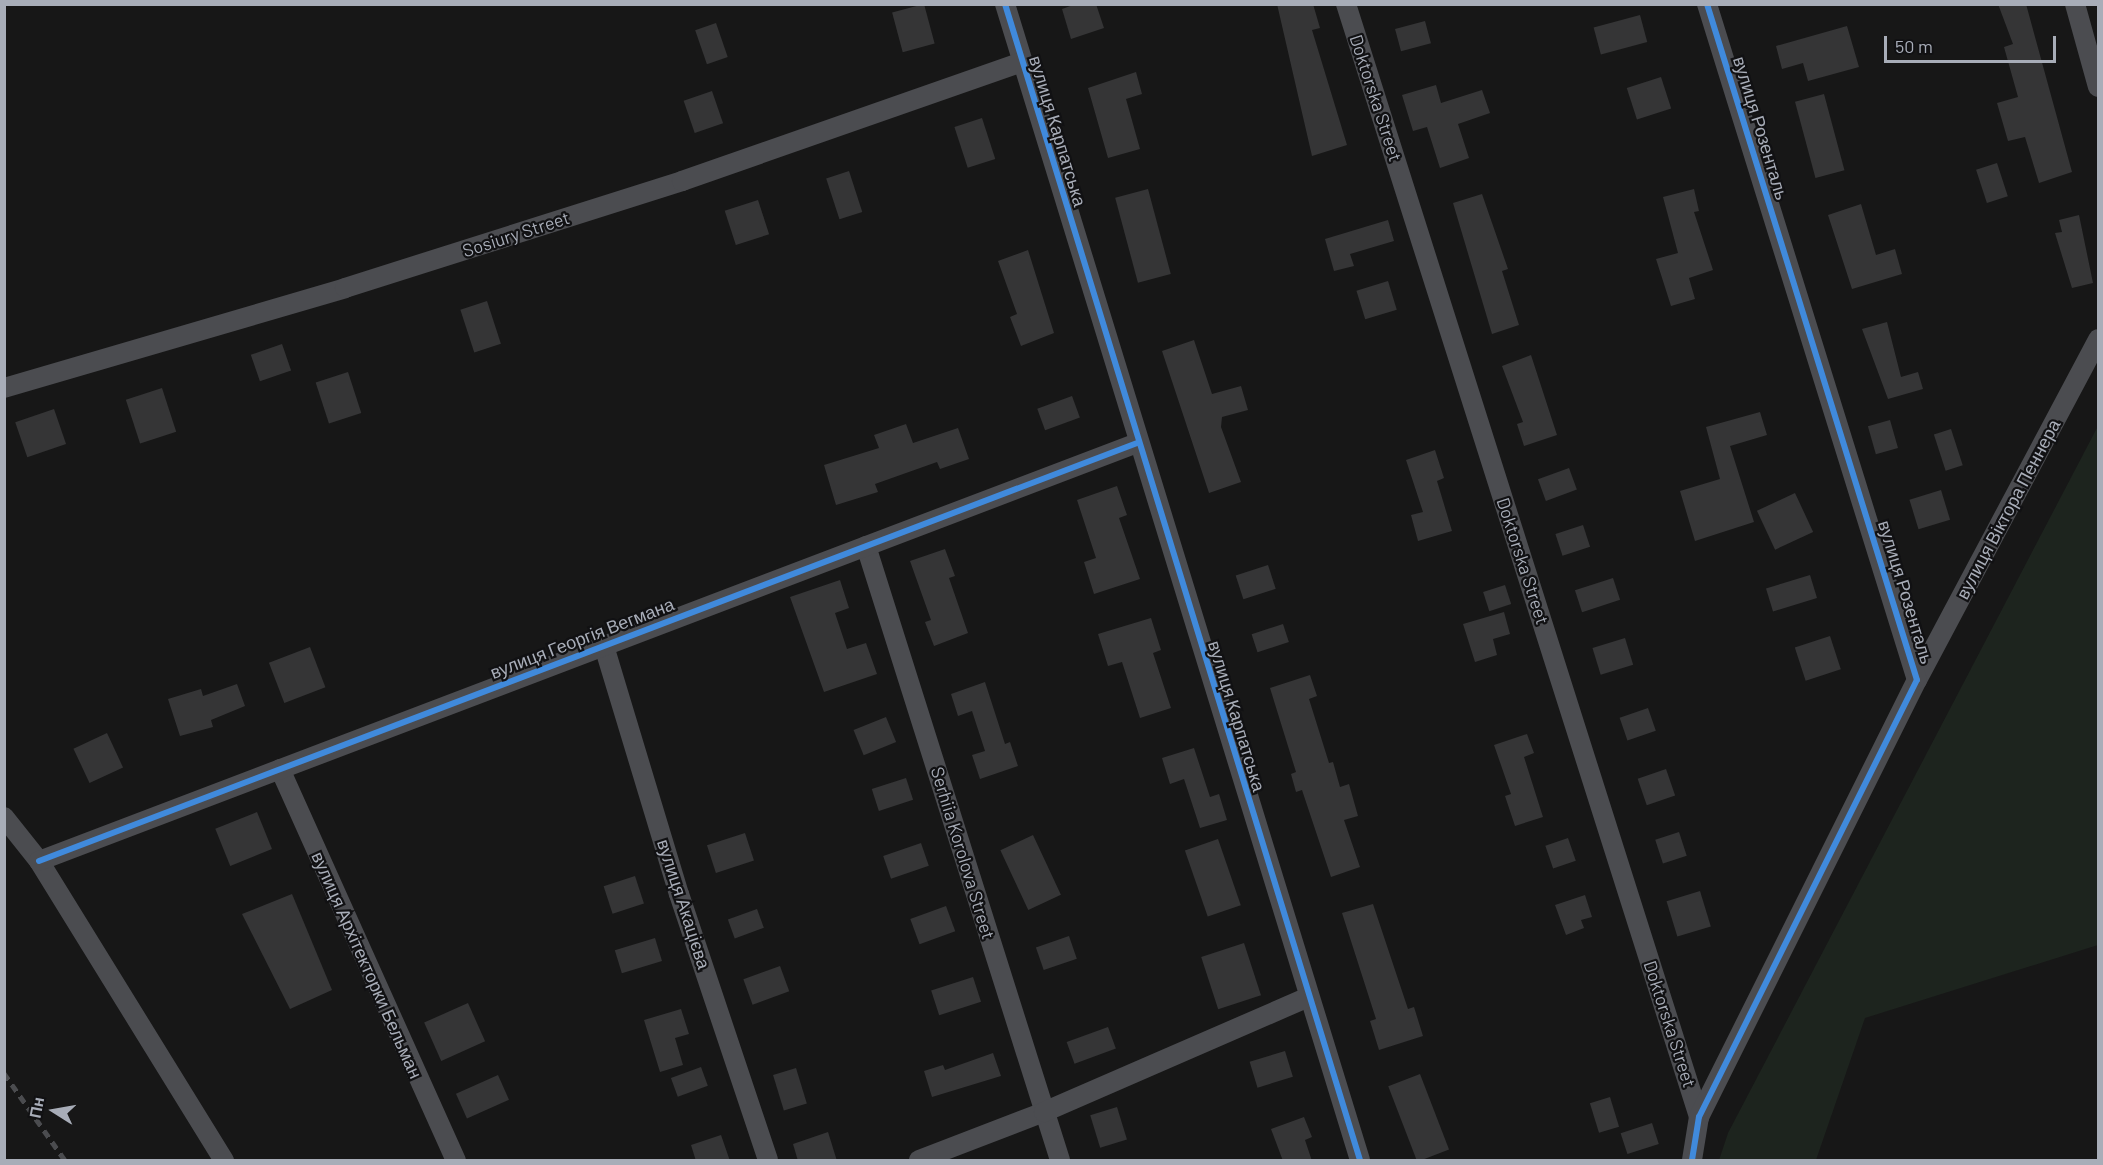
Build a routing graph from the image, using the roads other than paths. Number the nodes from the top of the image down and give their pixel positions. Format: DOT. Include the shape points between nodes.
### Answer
graph roads {
  1 [pos="1005,4"];
  2 [pos="1346,4"];
  3 [pos="1707,4"];
  4 [pos="2075,4"];
  5 [pos="1021,62"];
  6 [pos="2098,87"];
  7 [pos="2098,339"];
  8 [pos="4,388"];
  9 [pos="1137,443"];
  10 [pos="866,546"];
  11 [pos="604,646"];
  12 [pos="1917,680"];
  13 [pos="280,769"];
  14 [pos="4,817"];
  15 [pos="39,861"];
  16 [pos="1309,997"];
  17 [pos="1044,1112"];
  18 [pos="1699,1117"];
  19 [pos="224,1161"];
  20 [pos="456,1161"];
  21 [pos="768,1161"];
  22 [pos="919,1161"];
  23 [pos="1060,1161"];
  24 [pos="1360,1161"];
  25 [pos="1692,1161"];
  1 -- 5 [label="street, вулиця Карпатська"];
  2 -- 18 [label="street, Doktorska Street"];
  3 -- 12 [label="street, вулиця Розенталь"];
  4 -- 6 [label="street"];
  5 -- 8 [label="street, Sosiury Street" via="682,181 345,288"];
  5 -- 9 [label="street, вулиця Карпатська"];
  7 -- 12 [label="street, вулиця Віктора Пеннера"];
  9 -- 10 [label="street, вулиця Георгія Вегмана"];
  9 -- 16 [label="street, вулиця Карпатська"];
  10 -- 11 [label="street, вулиця Георгія Вегмана"];
  10 -- 17 [label="street, Serhiia Korolova Street"];
  11 -- 13 [label="street, вулиця Георгія Вегмана"];
  11 -- 21 [label="street, вулиця Акацієва" via="679,894"];
  12 -- 18 [label="street, вулиця Розенталь"];
  13 -- 15 [label="street, вулиця Георгія Вегмана"];
  13 -- 20 [label="street, вулиця Архітекторки Бельман"];
  14 -- 15 [label="street"];
  15 -- 19 [label="street"];
  16 -- 17 [label="street"];
  16 -- 24 [label="street, вулиця Карпатська"];
  17 -- 22 [label="street"];
  17 -- 23 [label="street, Serhiia Korolova Street"];
  18 -- 25 [label="street, вулиця Розенталь"];
}
